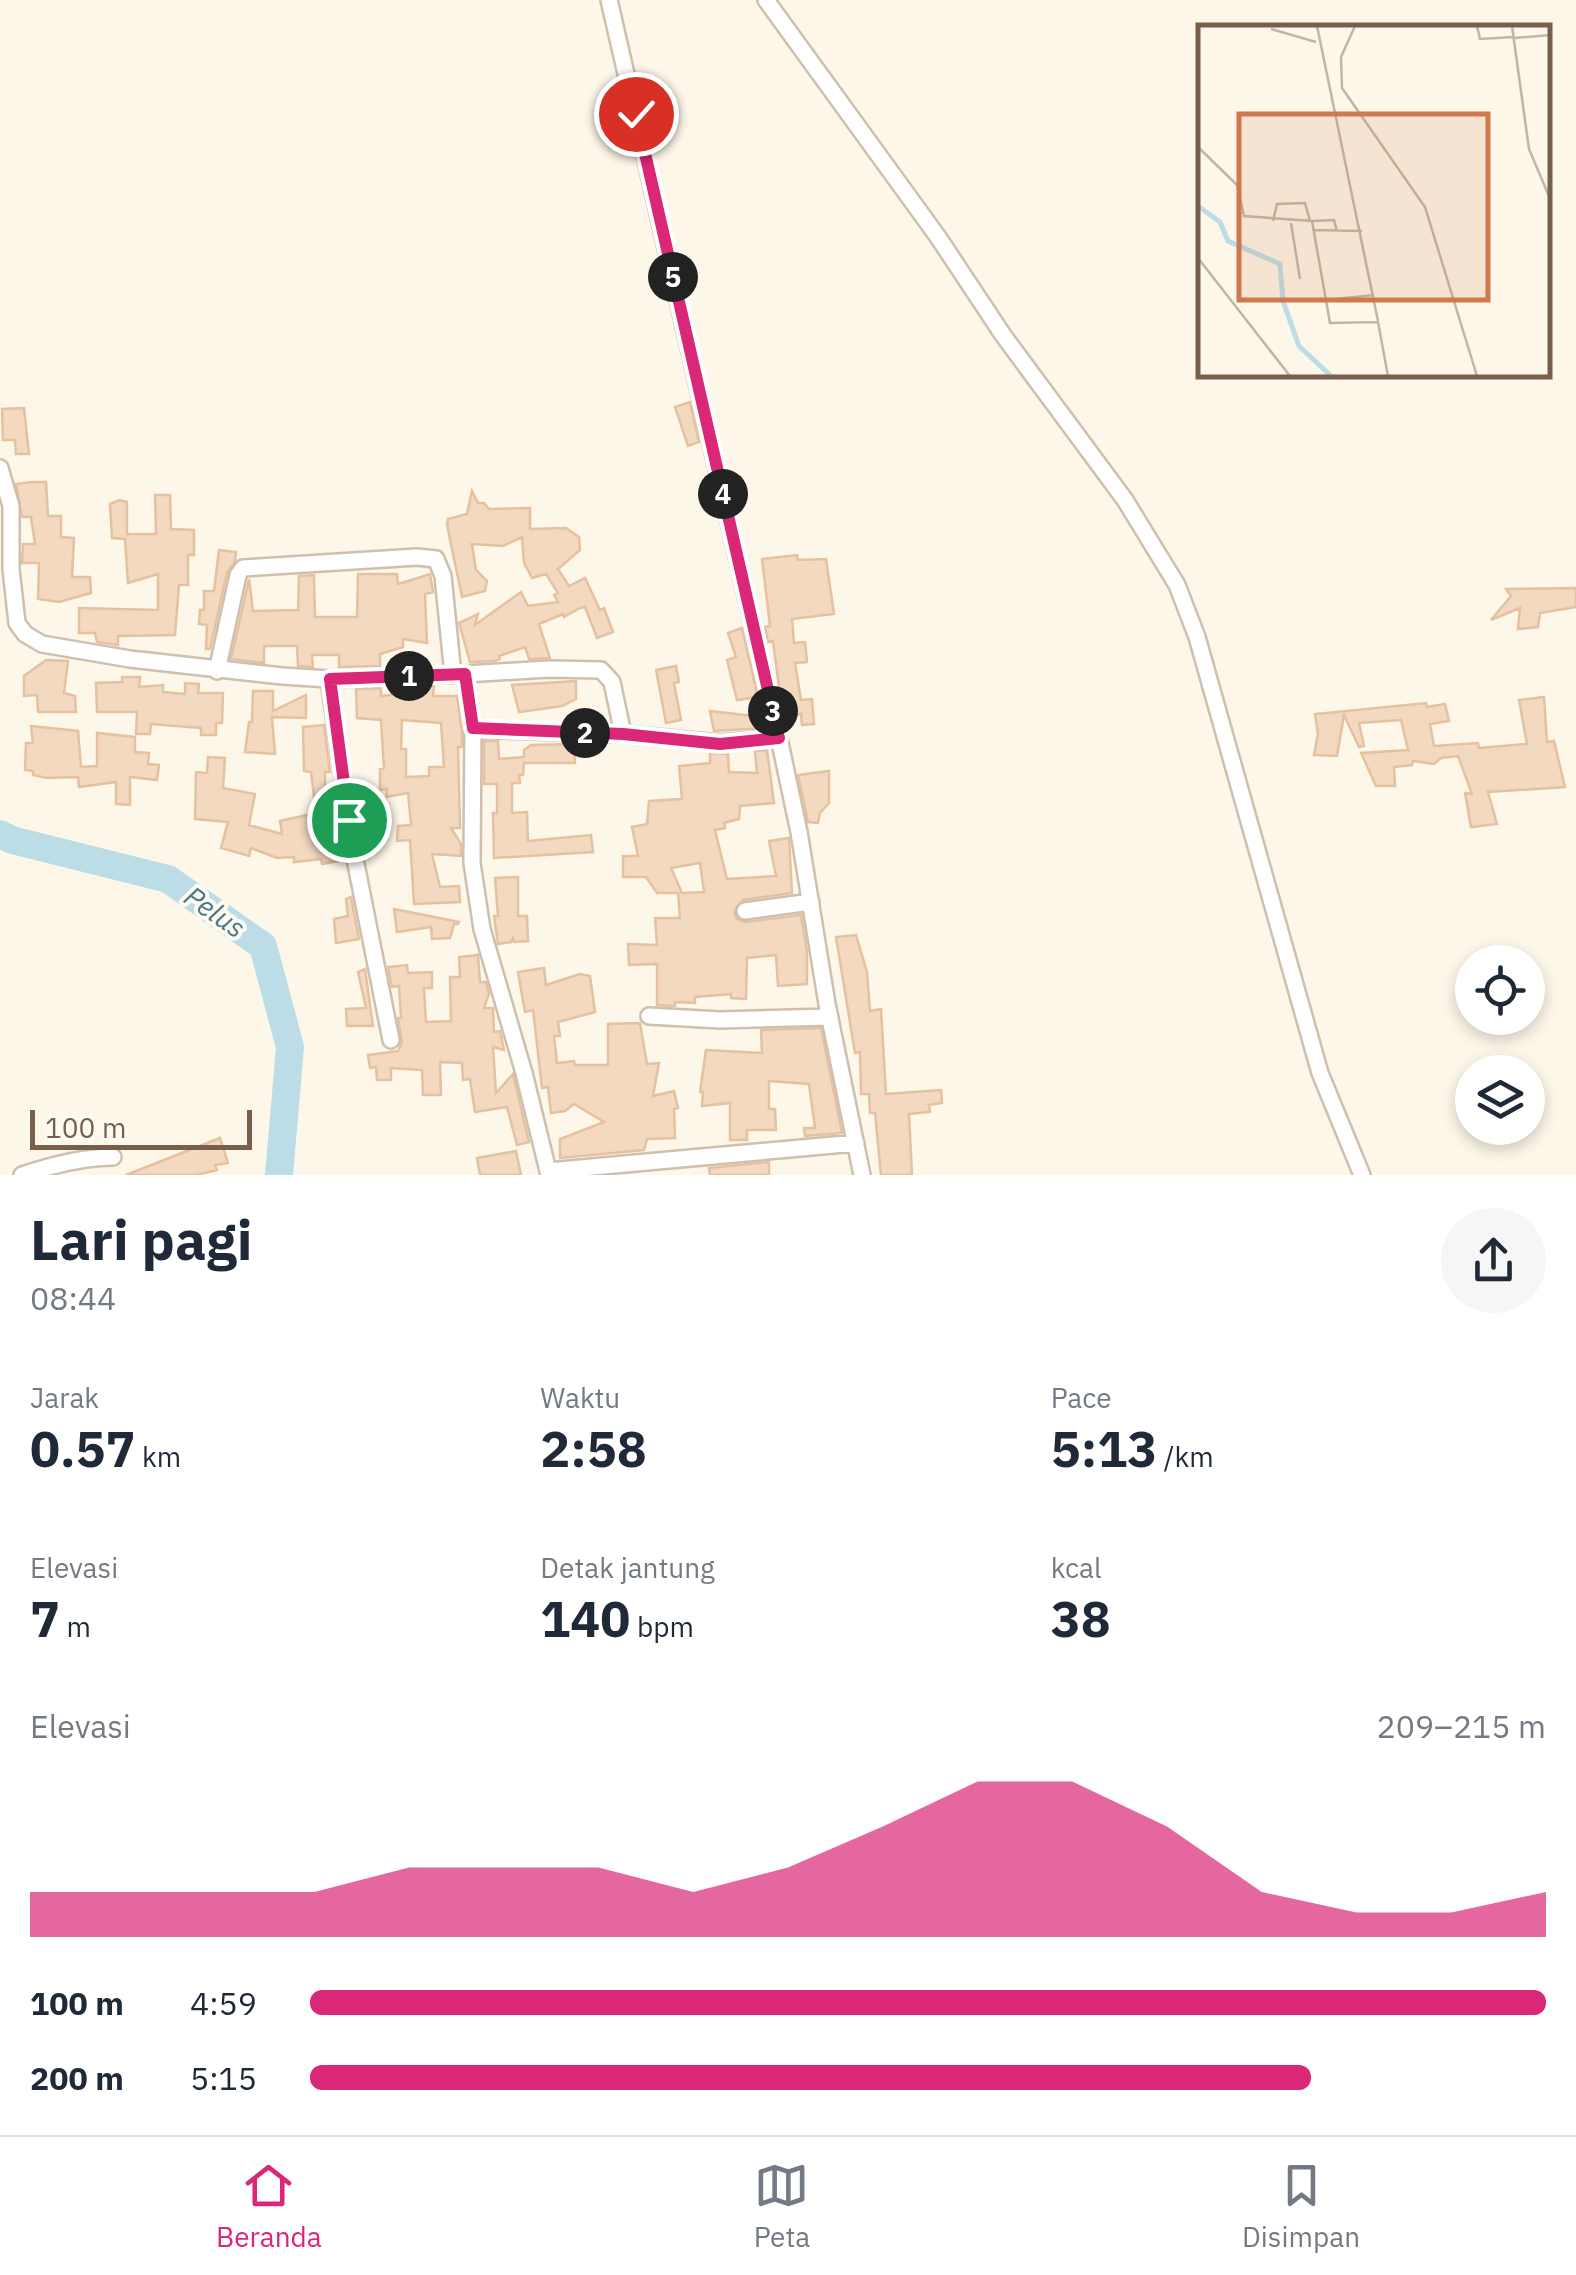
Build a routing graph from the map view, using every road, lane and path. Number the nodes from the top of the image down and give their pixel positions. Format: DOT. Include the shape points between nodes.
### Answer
graph roads {
  1 [pos="609,0"];
  2 [pos="766,0"];
  3 [pos="0,468"];
  4 [pos="8,603"];
  5 [pos="217,670"];
  6 [pos="459,674"];
  7 [pos="330,679"];
  8 [pos="473,728"];
  9 [pos="623,734"];
  10 [pos="779,738"];
  11 [pos="812,902"];
  12 [pos="745,911"];
  13 [pos="650,1016"];
  14 [pos="830,1018"];
  15 [pos="391,1040"];
  16 [pos="856,1143"];
  17 [pos="113,1156"];
  18 [pos="548,1173"];
  19 [pos="22,1175"];
  20 [pos="862,1175"];
  21 [pos="1362,1175"];
  1 -- 10 [label="street"];
  2 -- 21 [label="street" via="1125,500 1177,585 1320,1073"];
  3 -- 4 [label="street" via="11,506"];
  4 -- 5 [label="street" via="19,628 42,644"];
  5 -- 6 [label="street" via="243,568 417,557 436,559 444,576"];
  5 -- 7 [label="street"];
  6 -- 7 [label="street"];
  6 -- 8 [label="street"];
  6 -- 9 [label="street" via="601,670 612,682"];
  7 -- 15 [label="street" via="353,849"];
  8 -- 9 [label="street"];
  8 -- 18 [label="street" via="472,863 482,929"];
  9 -- 10 [label="street" via="720,744"];
  10 -- 11 [label="street"];
  11 -- 12 [label="street"];
  11 -- 14 [label="street"];
  13 -- 14 [label="street"];
  14 -- 16 [label="street"];
  16 -- 18 [label="street"];
  16 -- 20 [label="street"];
  17 -- 19 [label="street"];
}
